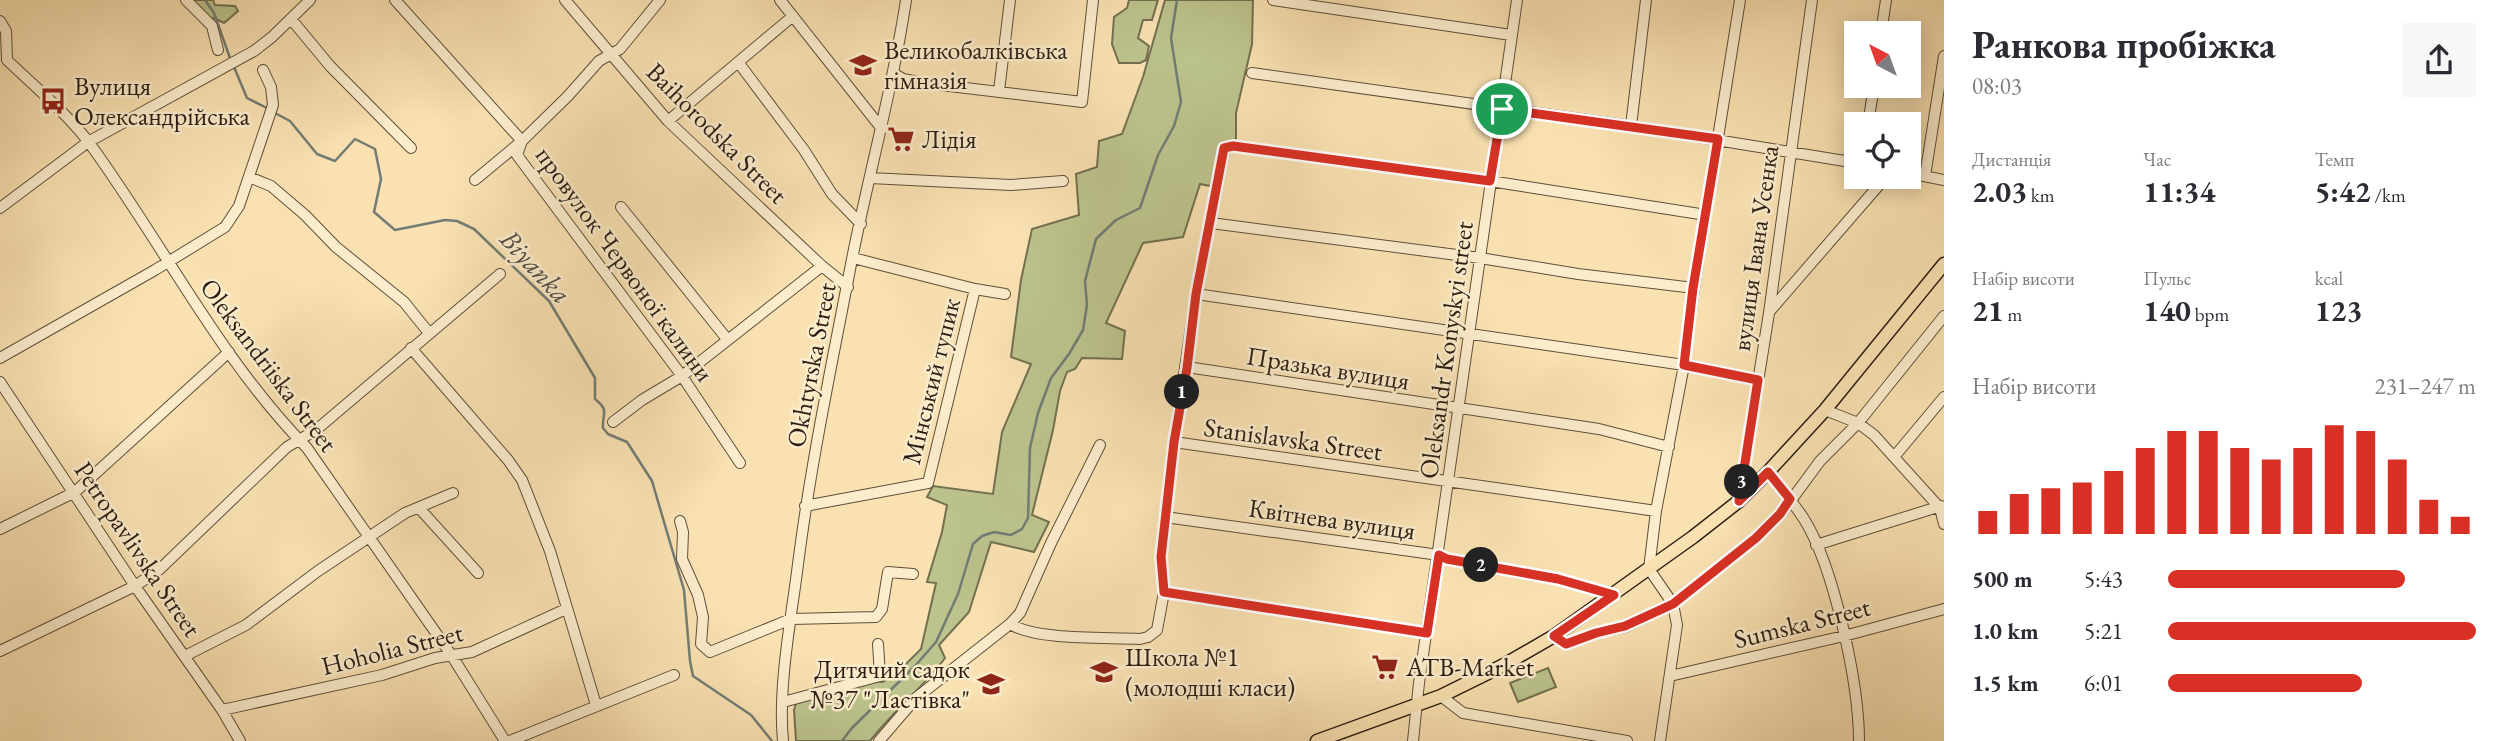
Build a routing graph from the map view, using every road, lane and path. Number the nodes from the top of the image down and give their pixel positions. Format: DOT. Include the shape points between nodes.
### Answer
graph roads {
  1 [pos="186,0"];
  2 [pos="310,0"];
  3 [pos="395,0"];
  4 [pos="565,0"];
  5 [pos="660,0"];
  6 [pos="780,0"];
  7 [pos="906,0"];
  8 [pos="1010,0"];
  9 [pos="1093,0"];
  10 [pos="1273,0"];
  11 [pos="1517,0"];
  12 [pos="1646,0"];
  13 [pos="1740,0"];
  14 [pos="1812,0"];
  15 [pos="1886,0"];
  16 [pos="793,16"];
  17 [pos="291,19"];
  18 [pos="0,21"];
  19 [pos="1883,21"];
  20 [pos="1511,35"];
  21 [pos="218,50"];
  22 [pos="611,54"];
  23 [pos="1944,57"];
  24 [pos="4,62"];
  25 [pos="738,62"];
  26 [pos="263,70"];
  27 [pos="893,73"];
  28 [pos="1252,73"];
  29 [pos="999,91"];
  30 [pos="1502,109"];
  31 [pos="668,121"];
  32 [pos="1631,126"];
  33 [pos="882,129"];
  34 [pos="1718,139"];
  35 [pos="522,141"];
  36 [pos="88,142"];
  37 [pos="411,148"];
  38 [pos="1790,152"];
  39 [pos="1844,161"];
  40 [pos="1921,175"];
  41 [pos="1925,176"];
  42 [pos="250,177"];
  43 [pos="870,178"];
  44 [pos="474,180"];
  45 [pos="1944,180"];
  46 [pos="1063,181"];
  47 [pos="1490,181"];
  48 [pos="1876,189"];
  49 [pos="621,207"];
  50 [pos="0,208"];
  51 [pos="1706,215"];
  52 [pos="1210,223"];
  53 [pos="861,224"];
  54 [pos="853,258"];
  55 [pos="1480,258"];
  56 [pos="168,263"];
  57 [pos="1944,264"];
  58 [pos="822,266"];
  59 [pos="500,274"];
  60 [pos="848,287"];
  61 [pos="1693,288"];
  62 [pos="975,289"];
  63 [pos="1196,294"];
  64 [pos="1005,295"];
  65 [pos="1769,313"];
  66 [pos="1944,316"];
  67 [pos="429,333"];
  68 [pos="1469,333"];
  69 [pos="727,339"];
  70 [pos="411,348"];
  71 [pos="229,352"];
  72 [pos="0,358"];
  73 [pos="1684,365"];
  74 [pos="1187,368"];
  75 [pos="682,376"];
  76 [pos="1758,380"];
  77 [pos="0,382"];
  78 [pos="1944,397"];
  79 [pos="1459,409"];
  80 [pos="1825,410"];
  81 [pos="613,422"];
  82 [pos="1858,423"];
  83 [pos="299,440"];
  84 [pos="1174,442"];
  85 [pos="1100,444"];
  86 [pos="1670,447"];
  87 [pos="1894,457"];
  88 [pos="740,463"];
  89 [pos="1768,472"];
  90 [pos="1449,483"];
  91 [pos="75,492"];
  92 [pos="453,493"];
  93 [pos="1790,499"];
  94 [pos="1739,501"];
  95 [pos="1942,505"];
  96 [pos="805,506"];
  97 [pos="419,508"];
  98 [pos="1656,511"];
  99 [pos="1165,517"];
  100 [pos="680,521"];
  101 [pos="1944,524"];
  102 [pos="0,529"];
  103 [pos="368,537"];
  104 [pos="1816,545"];
  105 [pos="1439,555"];
  106 [pos="1649,569"];
  107 [pos="478,573"];
  108 [pos="913,574"];
  109 [pos="135,586"];
  110 [pos="1164,592"];
  111 [pos="1614,595"];
  112 [pos="1673,604"];
  113 [pos="566,609"];
  114 [pos="1944,609"];
  115 [pos="791,619"];
  116 [pos="1010,624"];
  117 [pos="1427,633"];
  118 [pos="1554,636"];
  119 [pos="1844,636"];
  120 [pos="878,644"];
  121 [pos="0,651"];
  122 [pos="185,656"];
  123 [pos="452,656"];
  124 [pos="674,675"];
  125 [pos="1670,676"];
  126 [pos="1441,696"];
  127 [pos="783,702"];
  128 [pos="596,705"];
  129 [pos="1416,705"];
  130 [pos="222,710"];
  131 [pos="240,741"];
  132 [pos="508,741"];
  133 [pos="783,741"];
  134 [pos="879,741"];
  135 [pos="1318,741"];
  136 [pos="1413,741"];
  137 [pos="1627,741"];
  138 [pos="1660,741"];
  139 [pos="1859,741"];
  1 -- 21 [label="street" via="212,26"];
  2 -- 17 [label="street"];
  3 -- 35 [label="street, провулок Червоної калини"];
  4 -- 22 [label="street, Baihorodska Street"];
  5 -- 22 [label="street"];
  6 -- 16 [label="street"];
  7 -- 27 [label="street, Okhtyrska Street"];
  8 -- 29 [label="street"];
  9 -- 29 [label="street" via="1082,102"];
  10 -- 20 [label="street"];
  11 -- 20 [label="street, Oleksandr Konyskyi street"];
  12 -- 32 [label="street"];
  13 -- 34 [label="street"];
  14 -- 38 [label="street, вулиця Івана Усенка"];
  15 -- 19 [label="street"];
  16 -- 25 [label="street"];
  16 -- 33 [label="street"];
  17 -- 36 [label="street" via="254,51"];
  17 -- 37 [label="street"];
  18 -- 24 [label="street, Oleksandriiska Street" via="6,31"];
  20 -- 30 [label="street, Oleksandr Konyskyi street"];
  22 -- 31 [label="street, Baihorodska Street"];
  22 -- 35 [label="street"];
  23 -- 41 [label="street"];
  24 -- 36 [label="street, Oleksandriiska Street"];
  25 -- 31 [label="street"];
  25 -- 53 [label="street" via="832,194"];
  26 -- 42 [label="street" via="271,87 272,109"];
  27 -- 29 [label="street" via="924,83"];
  27 -- 33 [label="street, Okhtyrska Street"];
  28 -- 30 [label="street"];
  30 -- 32 [label="street"];
  30 -- 47 [label="street, Oleksandr Konyskyi street"];
  31 -- 58 [label="street, Baihorodska Street"];
  32 -- 34 [label="street"];
  33 -- 43 [label="street, Okhtyrska Street"];
  34 -- 38 [label="street"];
  34 -- 51 [label="street"];
  35 -- 44 [label="street"];
  35 -- 75 [label="street, провулок Червоної калини" via="517,155"];
  36 -- 50 [label="street"];
  36 -- 56 [label="street, Oleksandriiska Street"];
  38 -- 39 [label="street"];
  38 -- 65 [label="street, вулиця Івана Усенка"];
  40 -- 41 [label="street"];
  41 -- 45 [label="street"];
  42 -- 56 [label="street" via="225,227"];
  42 -- 67 [label="street" via="271,186 305,215 336,247 404,302"];
  43 -- 46 [label="street" via="1011,185"];
  43 -- 53 [label="street, Okhtyrska Street"];
  47 -- 51 [label="street"];
  47 -- 52 [label="street" via="1233,146 1224,148"];
  47 -- 55 [label="street, Oleksandr Konyskyi street"];
  48 -- 65 [label="street"];
  49 -- 69 [label="street"];
  51 -- 61 [label="street"];
  52 -- 55 [label="street"];
  52 -- 63 [label="street"];
  53 -- 54 [label="street, Okhtyrska Street"];
  54 -- 60 [label="street, Okhtyrska Street"];
  54 -- 62 [label="street"];
  55 -- 61 [label="street"];
  55 -- 68 [label="street, Oleksandr Konyskyi street"];
  56 -- 71 [label="street, Oleksandriiska Street"];
  56 -- 72 [label="street"];
  57 -- 80 [label="main road"];
  58 -- 60 [label="street, Baihorodska Street"];
  58 -- 69 [label="street"];
  59 -- 67 [label="street"];
  60 -- 96 [label="street, Okhtyrska Street"];
  61 -- 73 [label="street"];
  62 -- 64 [label="street"];
  62 -- 96 [label="street, Мінський тупик" via="928,483"];
  63 -- 68 [label="street"];
  63 -- 74 [label="street"];
  65 -- 76 [label="street, вулиця Івана Усенка"];
  66 -- 82 [label="street"];
  67 -- 70 [label="street"];
  68 -- 73 [label="street"];
  68 -- 79 [label="street, Oleksandr Konyskyi street"];
  69 -- 75 [label="street"];
  70 -- 83 [label="street"];
  70 -- 113 [label="street" via="522,480 550,551"];
  71 -- 83 [label="street, Oleksandriiska Street"];
  71 -- 91 [label="street"];
  73 -- 76 [label="street"];
  73 -- 86 [label="street"];
  74 -- 79 [label="street, Празька вулиця"];
  74 -- 84 [label="street"];
  75 -- 81 [label="street"];
  75 -- 88 [label="street, провулок Червоної калини"];
  76 -- 94 [label="street, вулиця Івана Усенка"];
  77 -- 91 [label="street, Petropavlivska Street"];
  78 -- 87 [label="street"];
  79 -- 86 [label="street, Празька вулиця" via="1599,429"];
  79 -- 90 [label="street, Oleksandr Konyskyi street"];
  80 -- 82 [label="street"];
  80 -- 89 [label="main road"];
  82 -- 87 [label="street"];
  82 -- 93 [label="street"];
  83 -- 103 [label="street, Oleksandriiska Street"];
  83 -- 109 [label="street" via="160,569"];
  84 -- 90 [label="street, Stanislavska Street"];
  84 -- 99 [label="street"];
  85 -- 116 [label="street" via="1020,613"];
  86 -- 98 [label="street"];
  87 -- 95 [label="street"];
  89 -- 93 [label="street"];
  89 -- 94 [label="main road"];
  90 -- 98 [label="street, Stanislavska Street"];
  90 -- 105 [label="street, Oleksandr Konyskyi street"];
  91 -- 102 [label="street"];
  91 -- 109 [label="street, Petropavlivska Street"];
  92 -- 97 [label="street"];
  93 -- 104 [label="street"];
  93 -- 112 [label="street" via="1756,538"];
  94 -- 106 [label="main road"];
  95 -- 101 [label="street"];
  95 -- 104 [label="street"];
  96 -- 115 [label="street, Okhtyrska Street"];
  97 -- 103 [label="street"];
  97 -- 107 [label="street"];
  98 -- 106 [label="street"];
  99 -- 105 [label="street, Квітнева вулиця"];
  99 -- 110 [label="street"];
  100 -- 115 [label="street" via="682,559 703,617 701,644 710,652"];
  103 -- 122 [label="street" via="246,625"];
  103 -- 123 [label="street, Oleksandriiska Street"];
  104 -- 119 [label="street"];
  105 -- 111 [label="street, Квітнева вулиця"];
  105 -- 117 [label="street, Oleksandr Konyskyi street"];
  106 -- 111 [label="main road"];
  106 -- 112 [label="street"];
  108 -- 115 [label="street" via="888,572 882,609 876,617"];
  109 -- 121 [label="street"];
  109 -- 122 [label="street, Petropavlivska Street"];
  110 -- 116 [label="street" via="1157,630 1148,638 1052,634 1020,630"];
  110 -- 117 [label="street"];
  111 -- 118 [label="main road"];
  112 -- 118 [label="street" via="1625,626 1566,644"];
  112 -- 125 [label="street" via="1677,625"];
  113 -- 123 [label="street, Hoholia Street" via="472,652"];
  113 -- 128 [label="street"];
  114 -- 119 [label="street, Sumska Street"];
  115 -- 127 [label="street, Okhtyrska Street"];
  116 -- 134 [label="street" via="916,698"];
  117 -- 129 [label="street, Oleksandr Konyskyi street"];
  118 -- 126 [label="main road"];
  119 -- 125 [label="street, Sumska Street"];
  119 -- 139 [label="street"];
  120 -- 127 [label="street" via="880,676"];
  122 -- 130 [label="street, Petropavlivska Street"];
  123 -- 130 [label="street, Hoholia Street"];
  123 -- 132 [label="street, Oleksandriiska Street"];
  124 -- 128 [label="street"];
  125 -- 138 [label="street"];
  126 -- 129 [label="main road"];
  126 -- 137 [label="street" via="1463,713"];
  127 -- 133 [label="street, Okhtyrska Street"];
  128 -- 132 [label="street"];
  129 -- 135 [label="main road"];
  129 -- 136 [label="street, Oleksandr Konyskyi street"];
  130 -- 131 [label="street, Petropavlivska Street"];
}
